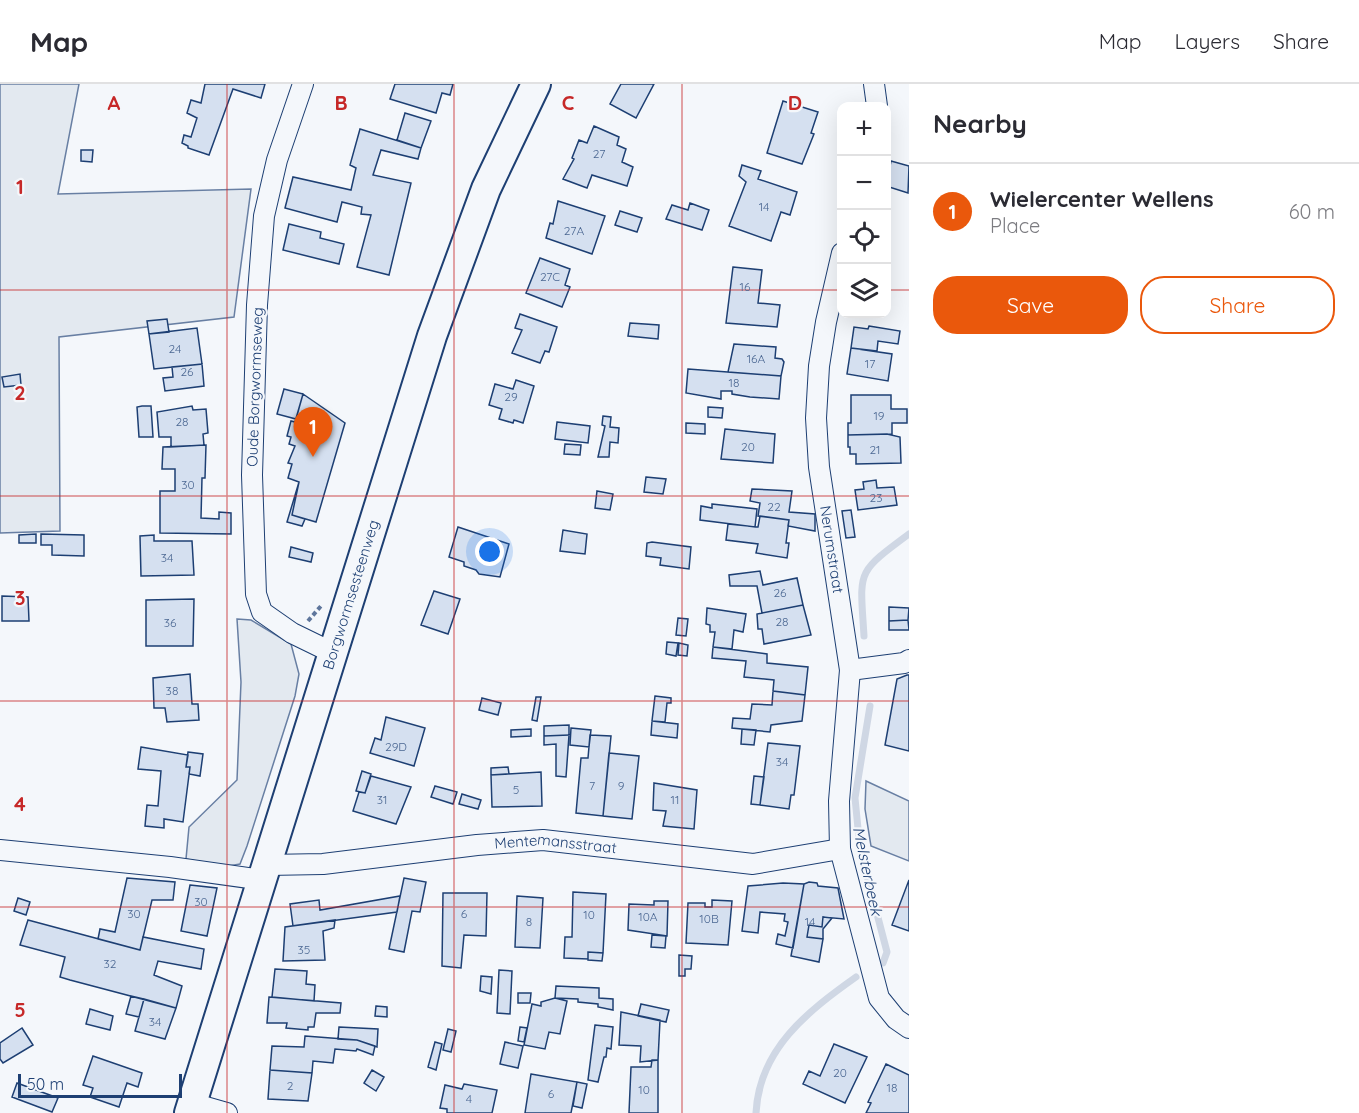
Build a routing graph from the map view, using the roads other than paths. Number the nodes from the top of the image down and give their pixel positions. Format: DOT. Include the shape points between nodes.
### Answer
graph roads {
  1 [pos="303,84"];
  2 [pos="536,84"];
  3 [pos="874,84"];
  4 [pos="876,102"];
  5 [pos="839,264"];
  6 [pos="333,653"];
  7 [pos="909,660"];
  8 [pos="850,670"];
  9 [pos="840,849"];
  10 [pos="0,850"];
  11 [pos="265,873"];
  12 [pos="909,1028"];
  13 [pos="191,1108"];
  14 [pos="227,1113"];
  1 -- 6 [label="street, Oude Borgwormseweg" via="277,160 264,216 252,475 256,594 262,612 301,639"];
  2 -- 6 [label="main road, Borgwormsesteenweg" via="460,254"];
  3 -- 4 [label="street"];
  5 -- 8 [label="street, Nerumstraat" via="819,366 816,418 819,467"];
  6 -- 11 [label="main road, Borgwormsesteenweg"];
  7 -- 8 [label="street"];
  8 -- 9 [label="street, Nerumstraat" via="839,801"];
  9 -- 11 [label="street, Mentemansstraat" via="753,864 543,840"];
  9 -- 12 [label="street, Nerumstraat" via="879,998"];
  10 -- 11 [label="street, Mentemansstraat"];
  11 -- 13 [label="main road, Borgwormsesteenweg"];
  13 -- 14 [label="street"];
}
